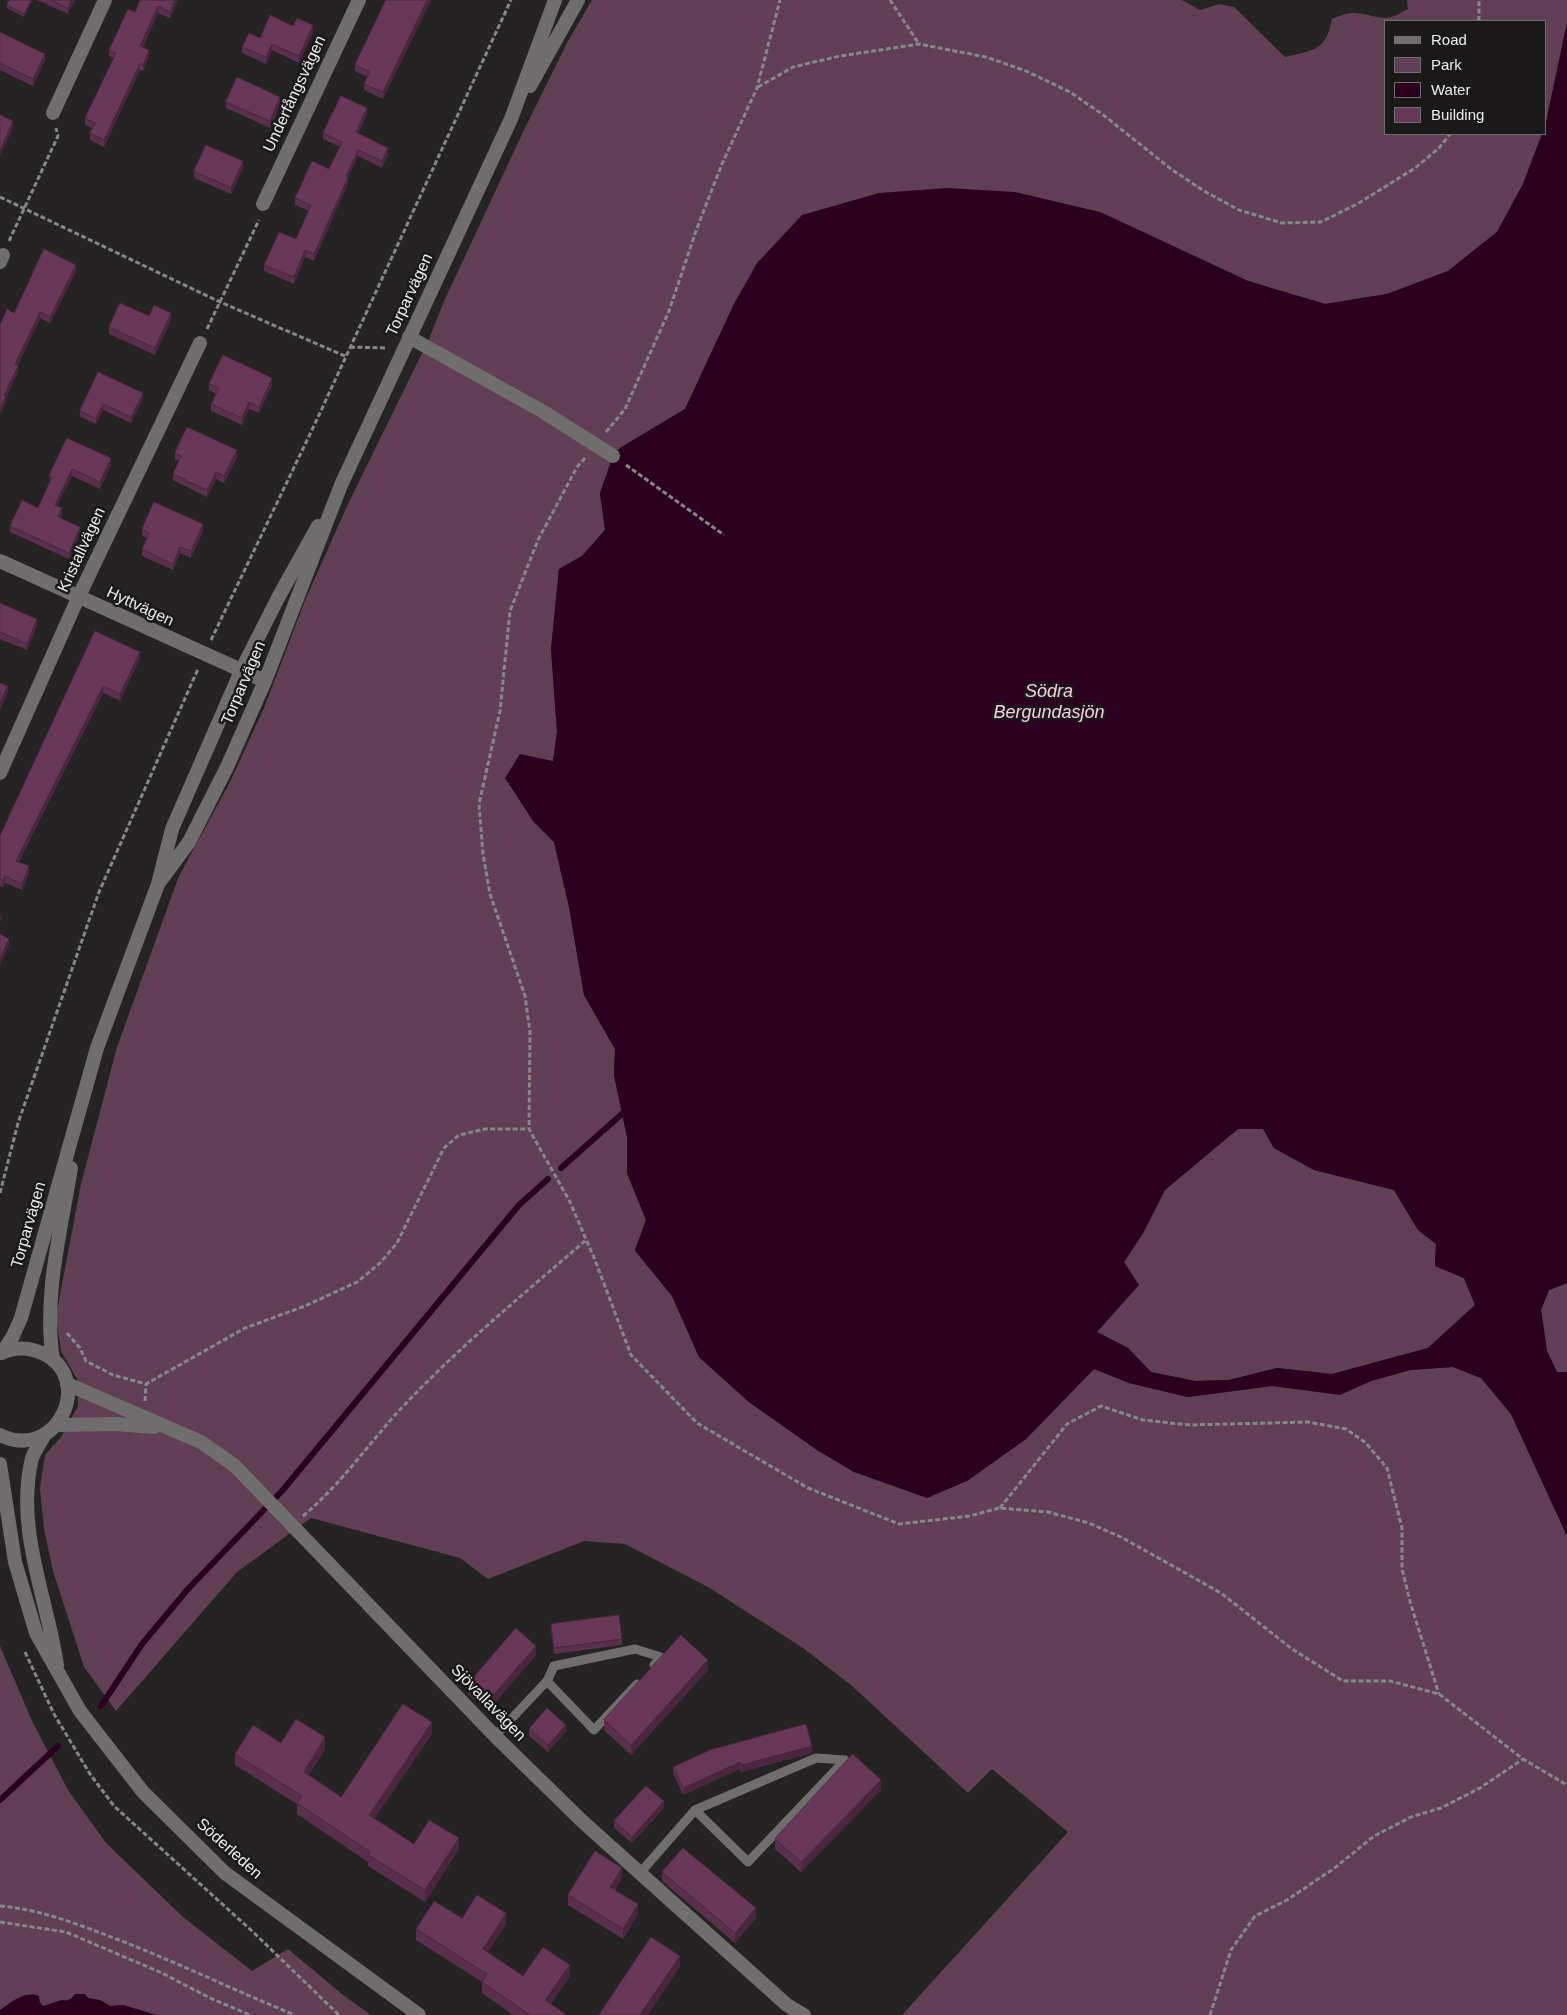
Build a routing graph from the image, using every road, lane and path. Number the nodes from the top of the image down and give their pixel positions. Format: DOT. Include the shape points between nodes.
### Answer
graph roads {
  1 [pos="105,0"];
  2 [pos="359,0"];
  3 [pos="511,0"];
  4 [pos="555,0"];
  5 [pos="578,0"];
  6 [pos="780,0"];
  7 [pos="890,0"];
  8 [pos="1479,0"];
  9 [pos="1479,20"];
  10 [pos="919,44"];
  11 [pos="757,88"];
  12 [pos="53,112"];
  13 [pos="511,119"];
  14 [pos="1449,135"];
  15 [pos="0,197"];
  16 [pos="263,204"];
  17 [pos="23,209"];
  18 [pos="2,258"];
  19 [pos="220,302"];
  20 [pos="200,343"];
  21 [pos="407,343"];
  22 [pos="349,347"];
  23 [pos="345,356"];
  24 [pos="595,445"];
  25 [pos="613,456"];
  26 [pos="341,485"];
  27 [pos="724,535"];
  28 [pos="0,561"];
  29 [pos="78,598"];
  30 [pos="204,656"];
  31 [pos="241,672"];
  32 [pos="265,682"];
  33 [pos="0,773"];
  34 [pos="158,884"];
  35 [pos="81,1103"];
  36 [pos="529,1129"];
  37 [pos="0,1193"];
  38 [pos="585,1242"];
  39 [pos="63,1330"];
  40 [pos="1,1353"];
  41 [pos="52,1360"];
  42 [pos="67,1384"];
  43 [pos="57,1424"];
  44 [pos="166,1428"];
  45 [pos="45,1434"];
  46 [pos="0,1435"];
  47 [pos="0,1464"];
  48 [pos="999,1508"];
  49 [pos="292,1525"];
  50 [pos="57,1669"];
  51 [pos="648,1672"];
  52 [pos="641,1679"];
  53 [pos="547,1681"];
  54 [pos="1439,1694"];
  55 [pos="495,1736"];
  56 [pos="1523,1759"];
  57 [pos="1567,1785"];
  58 [pos="695,1810"];
  59 [pos="640,1874"];
  60 [pos="0,1906"];
  61 [pos="0,1922"];
  62 [pos="250,2015"];
  63 [pos="295,2015"];
  64 [pos="420,2015"];
  65 [pos="804,2015"];
  66 [pos="1210,2015"];
  1 -- 12 [label="street"];
  2 -- 16 [label="street, Underfångsvägen"];
  3 -- 22 [label="path"];
  4 -- 13 [label="street, Torparvägen"];
  5 -- 13 [label="street, Torparvägen"];
  6 -- 11 [label="path"];
  7 -- 10 [label="path"];
  8 -- 9 [label="path"];
  10 -- 11 [label="path" via="794,67"];
  10 -- 14 [label="path" via="986,57 1026,70 1102,114 1204,191 1239,210 1282,223 1322,222 1359,203 1415,168"];
  11 -- 24 [label="path" via="708,200 670,311 625,409"];
  12 -- 17 [label="path" via="58,136"];
  13 -- 21 [label="street, Torparvägen"];
  15 -- 17 [label="path"];
  16 -- 19 [label="path" via="257,225"];
  17 -- 18 [label="path"];
  17 -- 19 [label="path"];
  19 -- 20 [label="path"];
  19 -- 23 [label="path"];
  20 -- 29 [label="street, Kristallvägen"];
  21 -- 22 [label="path"];
  21 -- 24 [label="street" via="542,411"];
  21 -- 26 [label="street, Torparvägen"];
  22 -- 23 [label="path"];
  23 -- 30 [label="path"];
  24 -- 25 [label="street"];
  24 -- 36 [label="path" via="577,467 538,540 510,611 500,711 479,804 482,854 490,894 525,996 530,1032"];
  25 -- 27 [label="path"];
  26 -- 31 [label="street, Torparvägen"];
  26 -- 32 [label="street, Torparvägen"];
  28 -- 29 [label="street, Hyttvägen"];
  29 -- 30 [label="street, Hyttvägen"];
  29 -- 33 [label="street, Kristallvägen"];
  30 -- 31 [label="street, Hyttvägen"];
  30 -- 37 [label="path" via="99,892 18,1123"];
  31 -- 32 [label="street, Hyttvägen"];
  31 -- 34 [label="street, Torparvägen" via="172,829"];
  32 -- 34 [label="street, Torparvägen" via="189,842"];
  34 -- 35 [label="street, Torparvägen" via="118,988"];
  35 -- 40 [label="street, Torparvägen" via="21,1318"];
  35 -- 41 [label="street, Torparvägen" via="52,1294 49,1324"];
  36 -- 38 [label="path" via="570,1202"];
  36 -- 39 [label="path" via="485,1129 459,1134 444,1148 397,1243 363,1277 305,1306 246,1328 146,1384 113,1376 86,1361 80,1348"];
  38 -- 48 [label="path" via="631,1355 697,1423 808,1488 899,1524 970,1516"];
  38 -- 49 [label="path" via="445,1365 395,1416 327,1496"];
  40 -- 41 [label="street" via="28,1349"];
  41 -- 42 [label="street"];
  42 -- 43 [label="street" via="68,1402"];
  42 -- 44 [label="street, Sjövallavägen"];
  43 -- 44 [label="street, Sjövallavägen"];
  43 -- 45 [label="street"];
  44 -- 49 [label="street, Sjövallavägen" via="201,1442 236,1466"];
  45 -- 46 [label="street" via="24,1441"];
  45 -- 50 [label="street, Söderleden" via="33,1456 28,1526 53,1636"];
  47 -- 50 [label="street, Söderleden" via="14,1562 22,1591 40,1643"];
  48 -- 54 [label="path" via="1048,1512 1089,1522 1121,1537 1221,1593 1292,1649 1343,1681 1390,1681"];
  48 -- 54 [label="path" via="1067,1424 1101,1406 1142,1420 1190,1425 1308,1422 1346,1429 1366,1443 1387,1468 1402,1528 1402,1569"];
  49 -- 55 [label="street, Sjövallavägen"];
  50 -- 64 [label="street, Söderleden" via="80,1711 143,1792 225,1873"];
  51 -- 53 [label="lane" via="661,1657 635,1649 554,1666"];
  52 -- 53 [label="lane" via="594,1730"];
  53 -- 55 [label="lane"];
  54 -- 56 [label="path"];
  55 -- 59 [label="street, Sjövallavägen"];
  56 -- 57 [label="path"];
  56 -- 66 [label="path" via="1472,1792 1374,1836 1287,1900 1255,1916 1231,1950"];
  58 -- 58 [label="lane" via="748,1862 846,1760 816,1758"];
  58 -- 59 [label="lane"];
  59 -- 65 [label="street, Sjövallavägen" via="787,2005"];
  60 -- 63 [label="path" via="67,1920 158,1954"];
  61 -- 62 [label="path" via="66,1932"];
}
